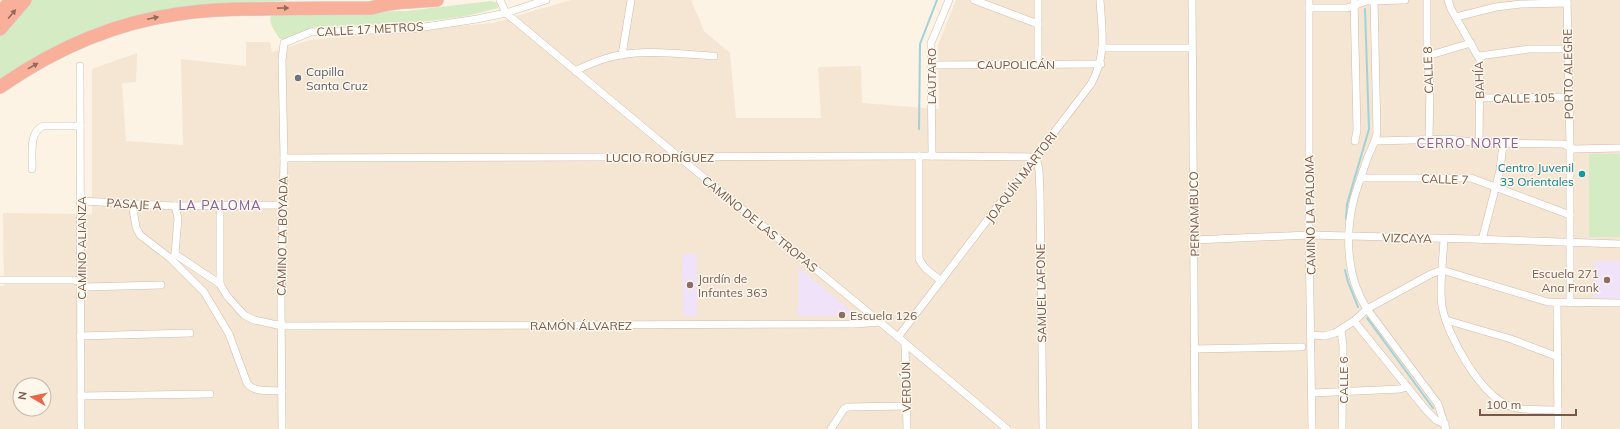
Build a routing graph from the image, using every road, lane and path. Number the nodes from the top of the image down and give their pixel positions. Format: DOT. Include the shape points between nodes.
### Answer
graph roads {
  1 [pos="11,0"];
  2 [pos="25,0"];
  3 [pos="323,0"];
  4 [pos="436,0"];
  5 [pos="500,0"];
  6 [pos="546,0"];
  7 [pos="631,0"];
  8 [pos="949,0"];
  9 [pos="974,0"];
  10 [pos="1038,0"];
  11 [pos="1100,0"];
  12 [pos="1192,0"];
  13 [pos="1374,0"];
  14 [pos="1405,0"];
  15 [pos="1427,0"];
  16 [pos="1448,0"];
  17 [pos="1567,1"];
  18 [pos="388,3"];
  19 [pos="1354,3"];
  20 [pos="1309,4"];
  21 [pos="0,13"];
  22 [pos="506,13"];
  23 [pos="1456,16"];
  24 [pos="1038,24"];
  25 [pos="0,29"];
  26 [pos="284,43"];
  27 [pos="1471,43"];
  28 [pos="1102,48"];
  29 [pos="1192,48"];
  30 [pos="1568,49"];
  31 [pos="622,55"];
  32 [pos="714,56"];
  33 [pos="1427,56"];
  34 [pos="1479,56"];
  35 [pos="1038,64"];
  36 [pos="1101,64"];
  37 [pos="931,65"];
  38 [pos="80,66"];
  39 [pos="576,71"];
  40 [pos="0,86"];
  41 [pos="1569,97"];
  42 [pos="1480,98"];
  43 [pos="80,126"];
  44 [pos="1429,139"];
  45 [pos="1376,140"];
  46 [pos="1355,141"];
  47 [pos="1479,143"];
  48 [pos="1503,144"];
  49 [pos="1570,147"];
  50 [pos="1620,148"];
  51 [pos="919,156"];
  52 [pos="932,156"];
  53 [pos="679,157"];
  54 [pos="1036,157"];
  55 [pos="284,158"];
  56 [pos="32,169"];
  57 [pos="1362,178"];
  58 [pos="1496,188"];
  59 [pos="81,201"];
  60 [pos="132,204"];
  61 [pos="176,206"];
  62 [pos="220,206"];
  63 [pos="283,206"];
  64 [pos="1570,215"];
  65 [pos="1310,236"];
  66 [pos="1349,237"];
  67 [pos="1444,239"];
  68 [pos="1194,240"];
  69 [pos="1482,240"];
  70 [pos="1570,243"];
  71 [pos="1620,244"];
  72 [pos="172,256"];
  73 [pos="1442,270"];
  74 [pos="0,280"];
  75 [pos="941,281"];
  76 [pos="80,284"];
  77 [pos="220,284"];
  78 [pos="161,285"];
  79 [pos="1570,303"];
  80 [pos="1620,303"];
  81 [pos="1557,304"];
  82 [pos="1367,309"];
  83 [pos="1446,320"];
  84 [pos="1354,321"];
  85 [pos="880,322"];
  86 [pos="282,326"];
  87 [pos="1341,330"];
  88 [pos="190,333"];
  89 [pos="1312,334"];
  90 [pos="80,336"];
  91 [pos="898,337"];
  92 [pos="905,344"];
  93 [pos="1302,347"];
  94 [pos="1194,349"];
  95 [pos="1558,357"];
  96 [pos="1407,387"];
  97 [pos="282,391"];
  98 [pos="1312,393"];
  99 [pos="1343,393"];
  100 [pos="210,394"];
  101 [pos="81,396"];
  102 [pos="906,406"];
  103 [pos="1558,410"];
  104 [pos="1446,427"];
  105 [pos="833,428"];
  106 [pos="80,429"];
  107 [pos="282,429"];
  108 [pos="906,429"];
  109 [pos="1007,429"];
  110 [pos="1043,429"];
  111 [pos="1195,429"];
  112 [pos="1312,429"];
  113 [pos="1342,429"];
  114 [pos="1558,429"];
  1 -- 21 [label="highway"];
  25 -- 2 [label="highway, one-way"];
  3 -- 18 [label="highway"];
  4 -- 18 [label="highway"];
  5 -- 22 [label="street, CAMINO DE LAS TROPAS"];
  6 -- 22 [label="street, CALLE 17 METROS"];
  7 -- 31 [label="street"];
  8 -- 37 [label="street, LAUTARO" via="931,43"];
  9 -- 24 [label="street"];
  10 -- 24 [label="street"];
  11 -- 28 [label="street, JOAQUÍN MARTORI"];
  12 -- 29 [label="street, PERNAMBUCO"];
  13 -- 14 [label="street"];
  13 -- 19 [label="street"];
  13 -- 45 [label="street"];
  15 -- 33 [label="street, CALLE 8"];
  16 -- 23 [label="street, BAHÍA"];
  17 -- 23 [label="street" via="1496,7"];
  17 -- 30 [label="street, PORTO ALEGRE"];
  40 -- 18 [label="highway, one-way" via="63,49 113,29 149,19 206,11 371,8"];
  19 -- 20 [label="street" via="1342,8"];
  19 -- 46 [label="street" via="1357,130"];
  20 -- 65 [label="street, CAMINO LA PALOMA"];
  22 -- 26 [label="street, CALLE 17 METROS" via="411,29 311,32"];
  22 -- 39 [label="street, CAMINO DE LAS TROPAS"];
  23 -- 27 [label="street, BAHÍA"];
  24 -- 35 [label="street"];
  26 -- 55 [label="street, CAMINO LA BOYADA"];
  27 -- 33 [label="street"];
  27 -- 34 [label="street, BAHÍA"];
  28 -- 29 [label="street"];
  28 -- 36 [label="street, JOAQUÍN MARTORI"];
  29 -- 68 [label="street, PERNAMBUCO"];
  30 -- 34 [label="street" via="1529,49"];
  30 -- 41 [label="street, PORTO ALEGRE"];
  31 -- 32 [label="street" via="660,53"];
  31 -- 39 [label="street" via="593,62"];
  33 -- 44 [label="street, CALLE 8" via="1430,82"];
  34 -- 42 [label="street, BAHÍA"];
  35 -- 36 [label="street, CAUPOLICÁN"];
  35 -- 37 [label="street, CAUPOLICÁN"];
  36 -- 54 [label="street, JOAQUÍN MARTORI" via="1086,92"];
  37 -- 52 [label="street, LAUTARO"];
  38 -- 43 [label="street, CAMINO ALIANZA"];
  39 -- 53 [label="street, CAMINO DE LAS TROPAS"];
  41 -- 42 [label="street, CALLE 105"];
  41 -- 49 [label="street, PORTO ALEGRE"];
  42 -- 47 [label="street, BAHÍA"];
  43 -- 56 [label="street" via="38,128 34,133"];
  43 -- 59 [label="street, CAMINO ALIANZA"];
  44 -- 45 [label="street"];
  44 -- 47 [label="street"];
  45 -- 57 [label="street"];
  47 -- 48 [label="street"];
  48 -- 49 [label="street" via="1564,144"];
  48 -- 58 [label="street"];
  49 -- 50 [label="street"];
  49 -- 64 [label="street, PORTO ALEGRE"];
  51 -- 52 [label="street, LUCIO RODRÍGUEZ"];
  51 -- 53 [label="street, LUCIO RODRÍGUEZ"];
  51 -- 75 [label="street" via="919,258 921,264"];
  52 -- 54 [label="street, LUCIO RODRÍGUEZ"];
  53 -- 55 [label="street, LUCIO RODRÍGUEZ"];
  53 -- 85 [label="street, CAMINO DE LAS TROPAS"];
  54 -- 75 [label="street, JOAQUÍN MARTORI"];
  54 -- 110 [label="street, SAMUEL LAFONE" via="1040,193"];
  55 -- 63 [label="street, CAMINO LA BOYADA"];
  57 -- 58 [label="street, CALLE 7" via="1459,177 1471,178"];
  57 -- 66 [label="street" via="1353,202"];
  58 -- 64 [label="street, CALLE 7"];
  58 -- 69 [label="street"];
  59 -- 60 [label="street, PASAJE A"];
  59 -- 76 [label="street, CAMINO ALIANZA"];
  60 -- 61 [label="street, PASAJE A"];
  60 -- 72 [label="street" via="140,235"];
  61 -- 62 [label="street, PASAJE A"];
  61 -- 72 [label="street" via="178,218"];
  62 -- 63 [label="street, PASAJE A"];
  62 -- 77 [label="street"];
  63 -- 86 [label="street, CAMINO LA BOYADA"];
  64 -- 70 [label="street, PORTO ALEGRE"];
  65 -- 66 [label="street, VIZCAYA"];
  65 -- 68 [label="street, VIZCAYA"];
  65 -- 89 [label="street, CAMINO LA PALOMA"];
  66 -- 67 [label="street, VIZCAYA"];
  66 -- 82 [label="street" via="1354,282"];
  67 -- 69 [label="street, VIZCAYA"];
  67 -- 73 [label="street"];
  68 -- 94 [label="street, PERNAMBUCO"];
  69 -- 70 [label="street, VIZCAYA"];
  70 -- 71 [label="street, VIZCAYA"];
  70 -- 79 [label="street, PORTO ALEGRE"];
  72 -- 77 [label="street"];
  72 -- 97 [label="street" via="204,292 229,334 250,387 255,390"];
  73 -- 81 [label="street"];
  73 -- 82 [label="street"];
  73 -- 83 [label="street" via="1442,304"];
  74 -- 76 [label="street" via="74,280"];
  75 -- 91 [label="street, JOAQUÍN MARTORI"];
  76 -- 78 [label="street" via="86,287"];
  76 -- 90 [label="street, CAMINO ALIANZA"];
  77 -- 86 [label="street, RAMÓN ÁLVAREZ" via="244,315 254,320"];
  79 -- 80 [label="street"];
  79 -- 81 [label="street"];
  81 -- 95 [label="street"];
  82 -- 84 [label="street"];
  82 -- 104 [label="street" via="1438,404"];
  83 -- 95 [label="street" via="1511,339"];
  83 -- 103 [label="street" via="1463,358 1474,375 1498,400 1511,407"];
  84 -- 87 [label="street"];
  84 -- 96 [label="street"];
  85 -- 86 [label="street, RAMÓN ÁLVAREZ"];
  85 -- 91 [label="street, CAMINO DE LAS TROPAS"];
  86 -- 97 [label="street, CAMINO LA BOYADA"];
  87 -- 89 [label="street" via="1328,336"];
  87 -- 99 [label="street, CALLE 6"];
  88 -- 90 [label="street"];
  89 -- 98 [label="street, CAMINO LA PALOMA"];
  90 -- 101 [label="street, CAMINO ALIANZA"];
  91 -- 92 [label="street, CAMINO DE LAS TROPAS"];
  92 -- 102 [label="street, VERDÚN"];
  92 -- 109 [label="street, CAMINO DE LAS TROPAS"];
  93 -- 94 [label="street"];
  94 -- 111 [label="street, PERNAMBUCO"];
  95 -- 103 [label="street"];
  96 -- 99 [label="street"];
  96 -- 104 [label="street" via="1436,420"];
  97 -- 107 [label="street, CAMINO LA BOYADA"];
  98 -- 99 [label="street"];
  98 -- 112 [label="street, CAMINO LA PALOMA"];
  99 -- 113 [label="street, CALLE 6"];
  100 -- 101 [label="street"];
  101 -- 106 [label="street, CAMINO ALIANZA"];
  102 -- 105 [label="street" via="848,407 844,409"];
  102 -- 108 [label="street, VERDÚN"];
  103 -- 114 [label="street"];
}
